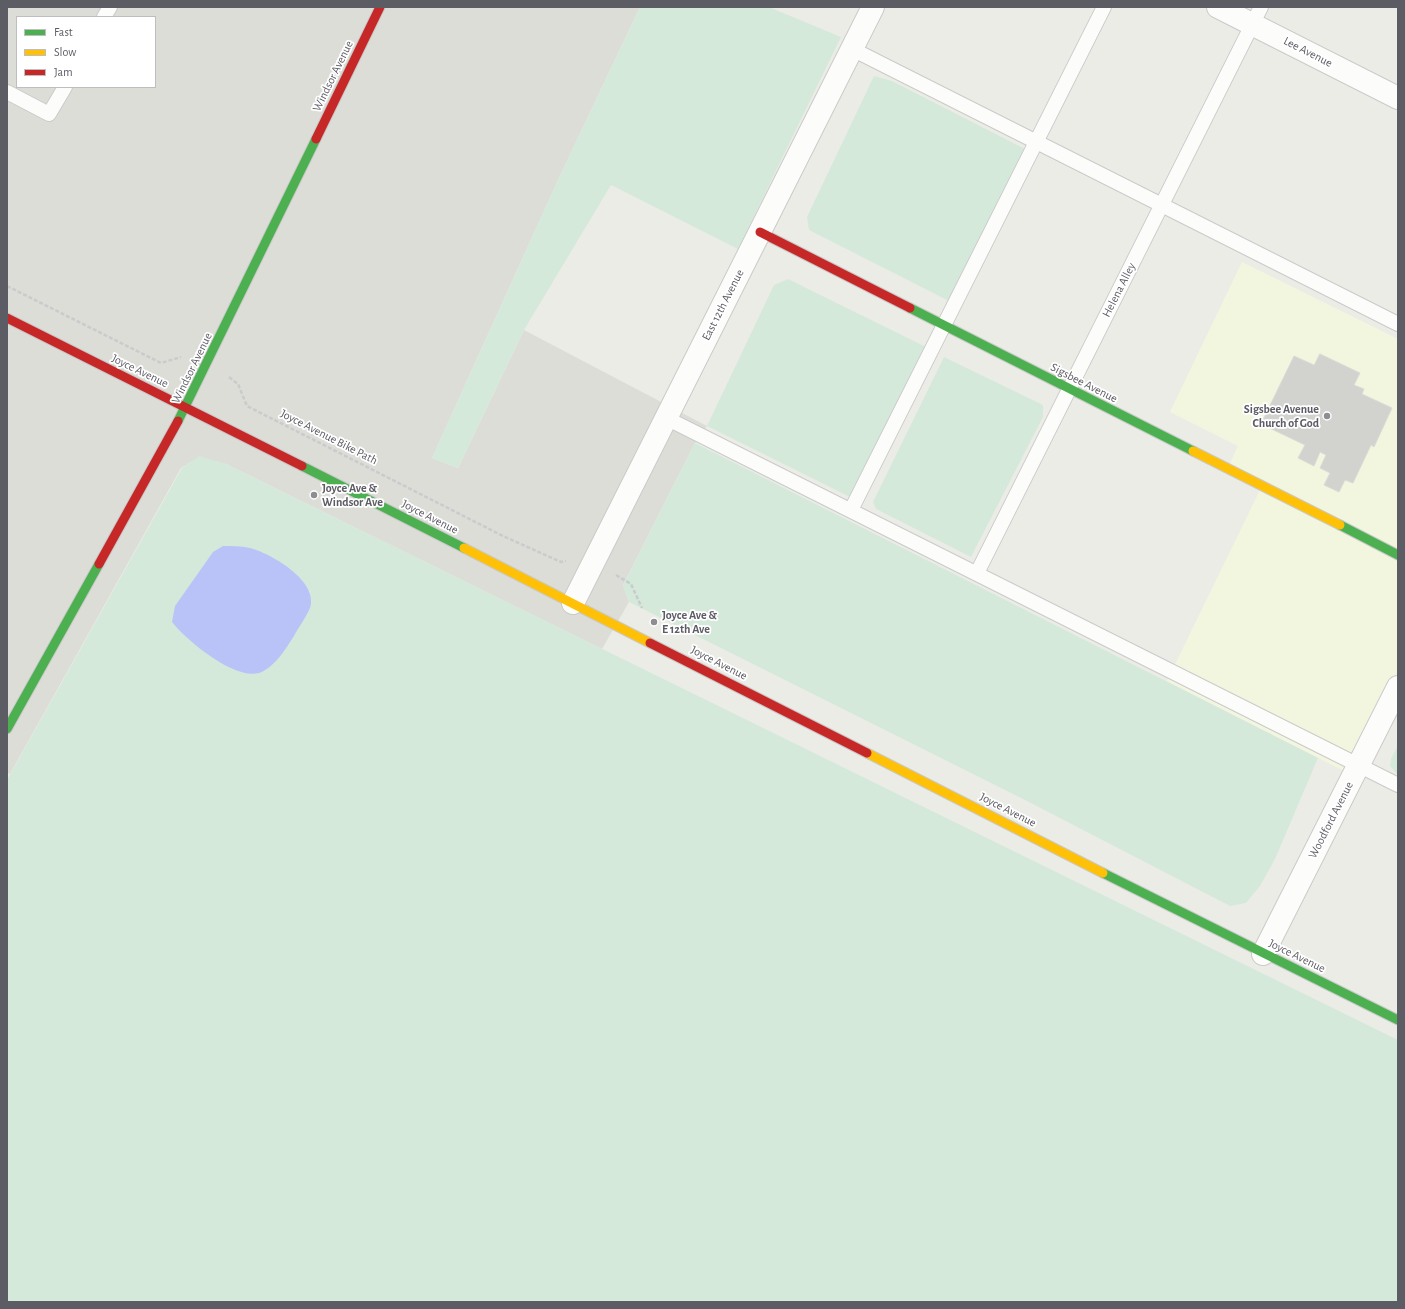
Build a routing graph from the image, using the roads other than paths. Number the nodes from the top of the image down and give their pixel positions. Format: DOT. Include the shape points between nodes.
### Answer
graph roads {
  1 [pos="110,7"];
  2 [pos="380,7"];
  3 [pos="873,7"];
  4 [pos="1104,7"];
  5 [pos="1218,7"];
  6 [pos="105,16"];
  7 [pos="1257,16"];
  8 [pos="852,49"];
  9 [pos="64,88"];
  10 [pos="7,92"];
  11 [pos="1398,98"];
  12 [pos="1036,142"];
  13 [pos="1162,205"];
  14 [pos="760,232"];
  15 [pos="7,318"];
  16 [pos="1398,324"];
  17 [pos="944,325"];
  18 [pos="1069,389"];
  19 [pos="186,407"];
  20 [pos="666,418"];
  21 [pos="851,510"];
  22 [pos="1398,555"];
  23 [pos="977,573"];
  24 [pos="573,603"];
  25 [pos="1398,687"];
  26 [pos="7,729"];
  27 [pos="1359,765"];
  28 [pos="1398,785"];
  29 [pos="1264,954"];
  30 [pos="1398,1020"];
  1 -- 6 [label="lane"];
  2 -- 19 [label="street, Windsor Avenue"];
  3 -- 8 [label="street, East 12th Avenue"];
  4 -- 12 [label="lane"];
  5 -- 7 [label="street, Lee Avenue"];
  7 -- 11 [label="street, Lee Avenue"];
  7 -- 13 [label="lane, Helena Alley"];
  8 -- 12 [label="lane"];
  8 -- 14 [label="street, East 12th Avenue"];
  9 -- 10 [label="lane" via="50,114"];
  12 -- 13 [label="lane"];
  12 -- 17 [label="lane"];
  13 -- 16 [label="lane"];
  13 -- 18 [label="lane, Helena Alley"];
  14 -- 17 [label="street, Sigsbee Avenue"];
  14 -- 20 [label="street, East 12th Avenue"];
  15 -- 19 [label="street, Joyce Avenue"];
  17 -- 18 [label="street, Sigsbee Avenue"];
  17 -- 21 [label="lane"];
  18 -- 22 [label="street, Sigsbee Avenue"];
  18 -- 23 [label="lane, Helena Alley"];
  19 -- 24 [label="street, Joyce Avenue"];
  19 -- 26 [label="street, Windsor Avenue"];
  20 -- 21 [label="lane"];
  20 -- 24 [label="street, East 12th Avenue"];
  21 -- 23 [label="lane"];
  23 -- 27 [label="lane"];
  24 -- 29 [label="street, Joyce Avenue"];
  25 -- 27 [label="street, Woodford Avenue"];
  27 -- 28 [label="lane"];
  27 -- 29 [label="street, Woodford Avenue"];
  29 -- 30 [label="street, Joyce Avenue"];
}
